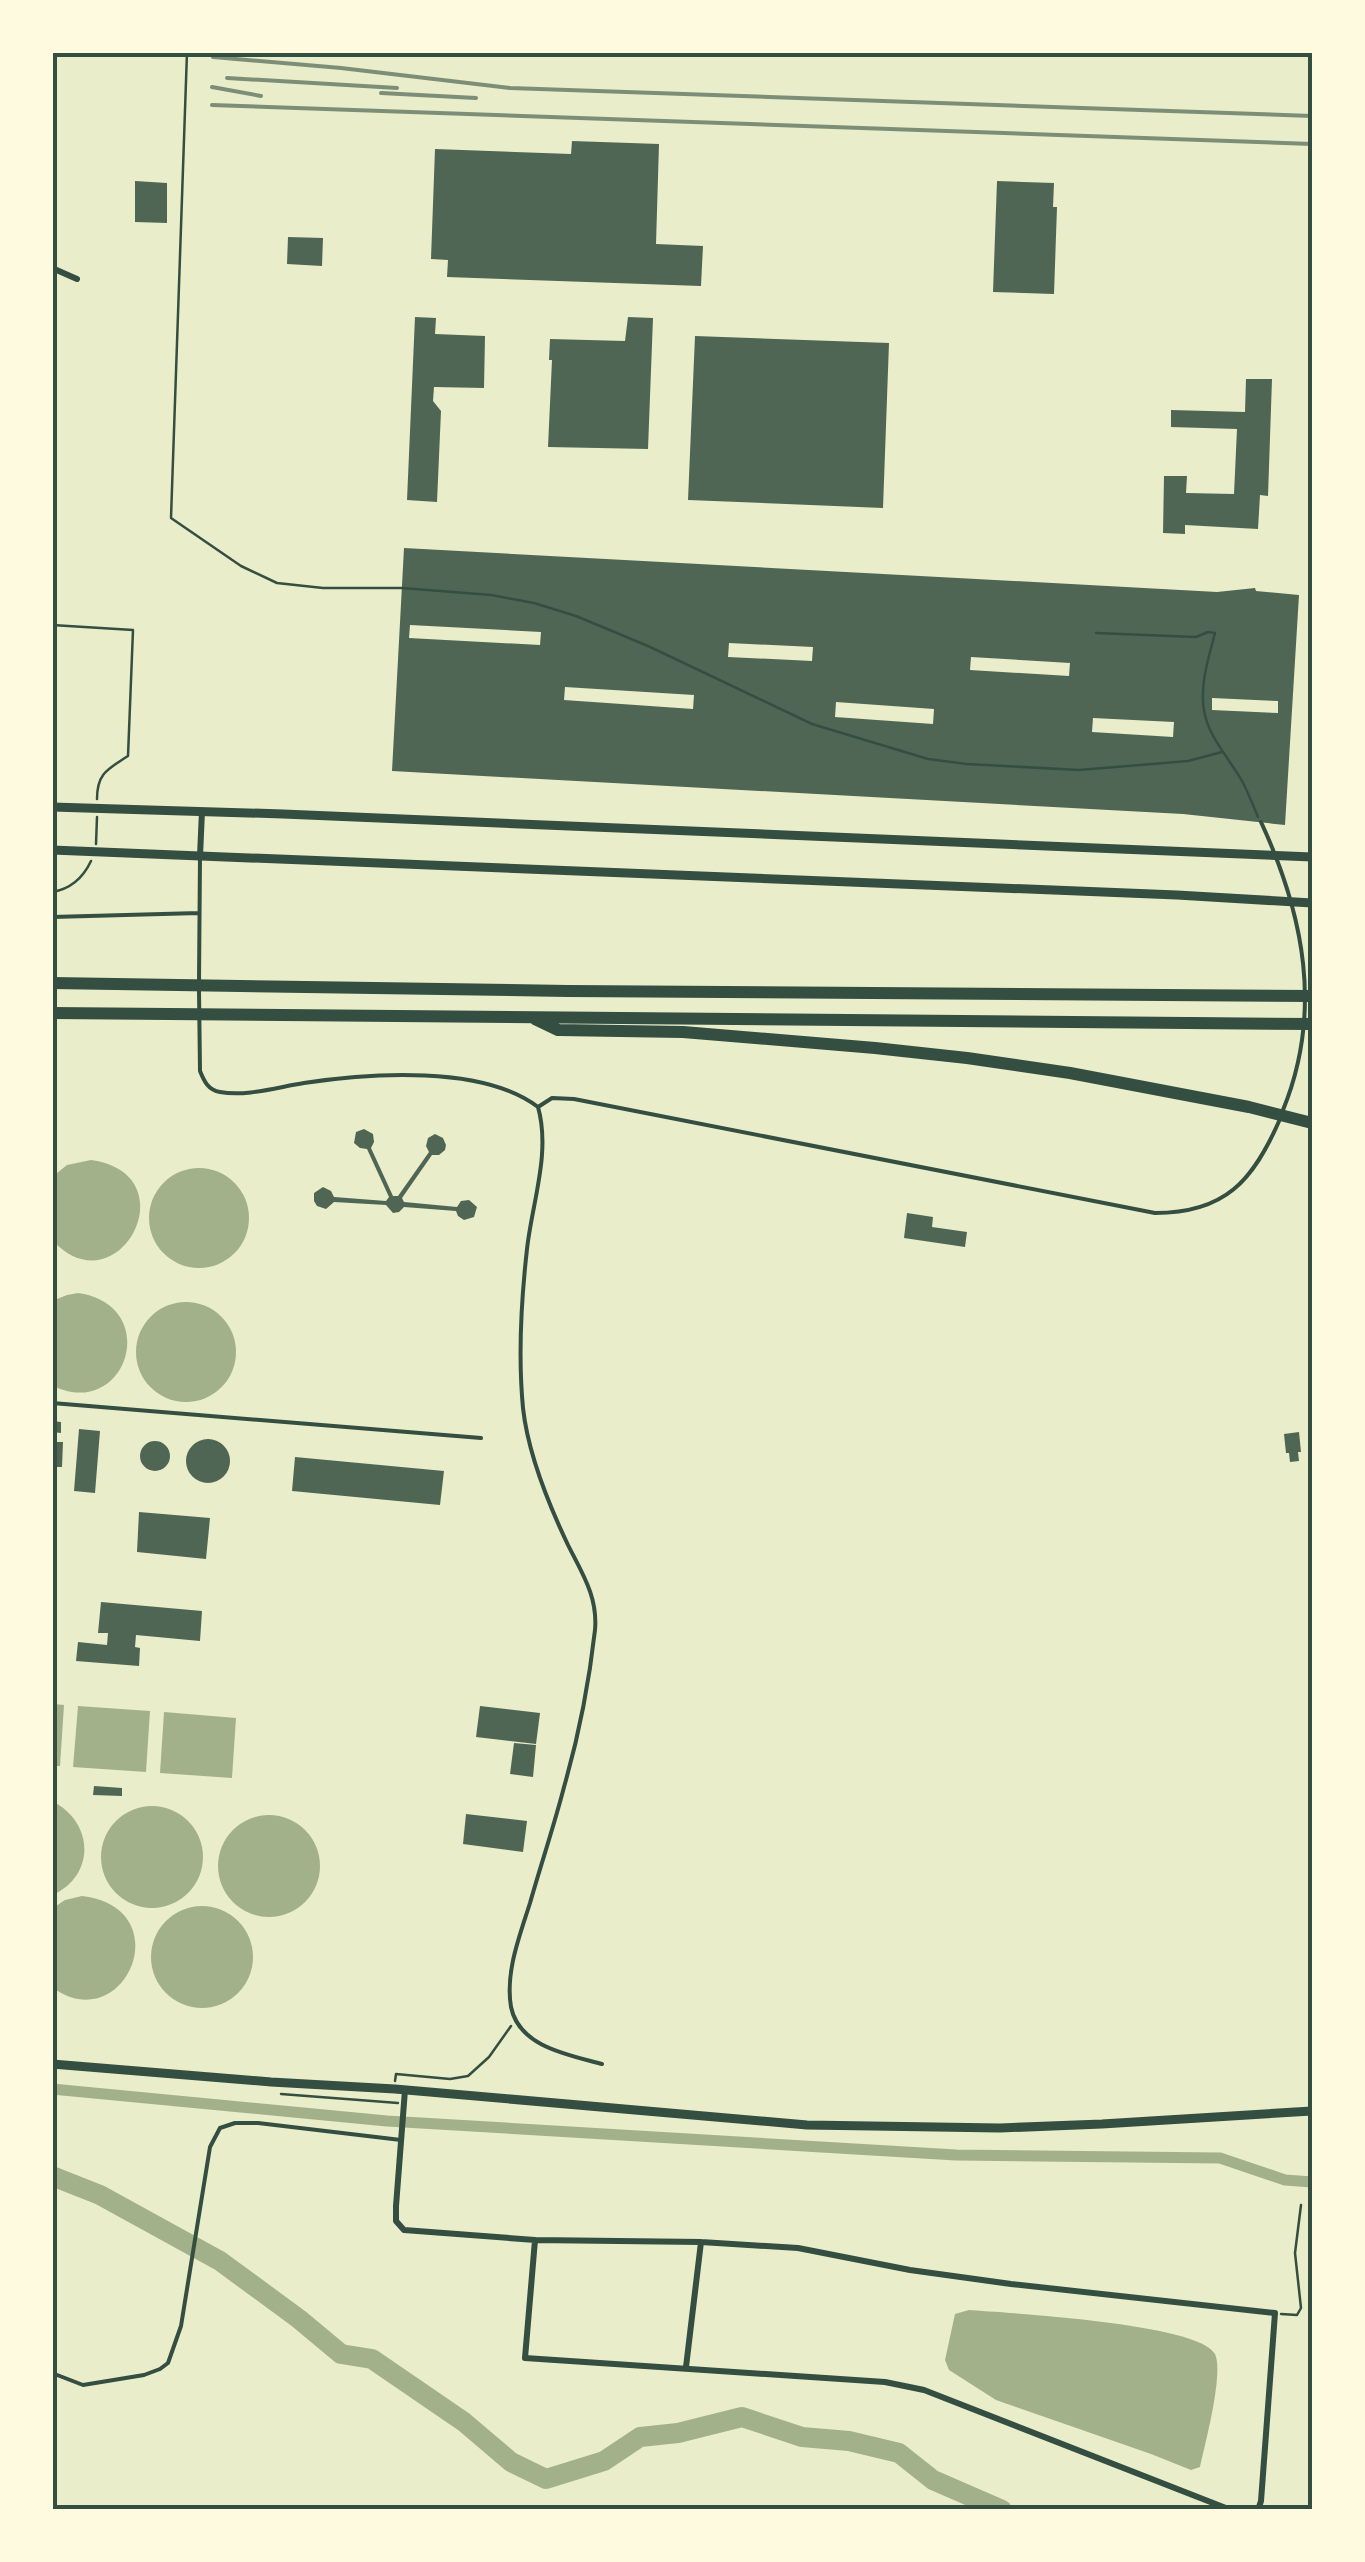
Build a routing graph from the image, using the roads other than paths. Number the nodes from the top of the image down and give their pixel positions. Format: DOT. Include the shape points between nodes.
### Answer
graph roads {
  1 [pos="52,268"];
  2 [pos="77,279"];
  3 [pos="52,808"];
  4 [pos="202,811"];
  5 [pos="1261,822"];
  6 [pos="58,850"];
  7 [pos="200,856"];
  8 [pos="1312,857"];
  9 [pos="1312,903"];
  10 [pos="199,914"];
  11 [pos="52,916"];
  12 [pos="52,983"];
  13 [pos="1312,996"];
  14 [pos="52,1013"];
  15 [pos="530,1016"];
  16 [pos="1312,1024"];
  17 [pos="538,1107"];
  18 [pos="1312,1123"];
  19 [pos="52,1403"];
  20 [pos="481,1438"];
  21 [pos="52,2064"];
  22 [pos="602,2064"];
  23 [pos="405,2090"];
  24 [pos="1312,2110"];
  25 [pos="401,2140"];
  26 [pos="535,2240"];
  27 [pos="701,2242"];
  28 [pos="686,2367"];
  29 [pos="52,2372"];
  30 [pos="1230,2510"];
  31 [pos="1258,2510"];
  1 -- 2 [label="street"];
  3 -- 4 [label="street"];
  4 -- 7 [label="street"];
  4 -- 8 [label="street"];
  5 -- 17 [label="lane" via="1298,924 1305,989 1299,1058 1260,1158 1237,1187 1198,1209 1155,1213 574,1099 552,1098"];
  6 -- 7 [label="street"];
  7 -- 9 [label="street"];
  7 -- 10 [label="lane"];
  10 -- 11 [label="lane"];
  10 -- 17 [label="lane" via="200,1071 212,1090 234,1093 353,1075 440,1076 522,1095"];
  12 -- 13 [label="highway"];
  14 -- 15 [label="highway"];
  15 -- 16 [label="highway"];
  15 -- 18 [label="highway" via="558,1030 698,1034 967,1058"];
  17 -- 22 [label="lane" via="543,1145 520,1336 523,1411 536,1466 589,1584 596,1623 588,1693 517,1946 511,2005 526,2034 546,2047"];
  19 -- 20 [label="lane"];
  21 -- 23 [label="street"];
  23 -- 24 [label="street" via="806,2125 1000,2128"];
  23 -- 25 [label="street"];
  25 -- 26 [label="street" via="396,2221 404,2230"];
  25 -- 29 [label="lane" via="258,2123 220,2128 210,2148 181,2326 168,2363 144,2375 84,2384"];
  26 -- 27 [label="street"];
  26 -- 28 [label="street" via="525,2358"];
  27 -- 28 [label="street"];
  27 -- 31 [label="street" via="798,2248 994,2282 1274,2313"];
  28 -- 30 [label="street" via="924,2390"];
}
